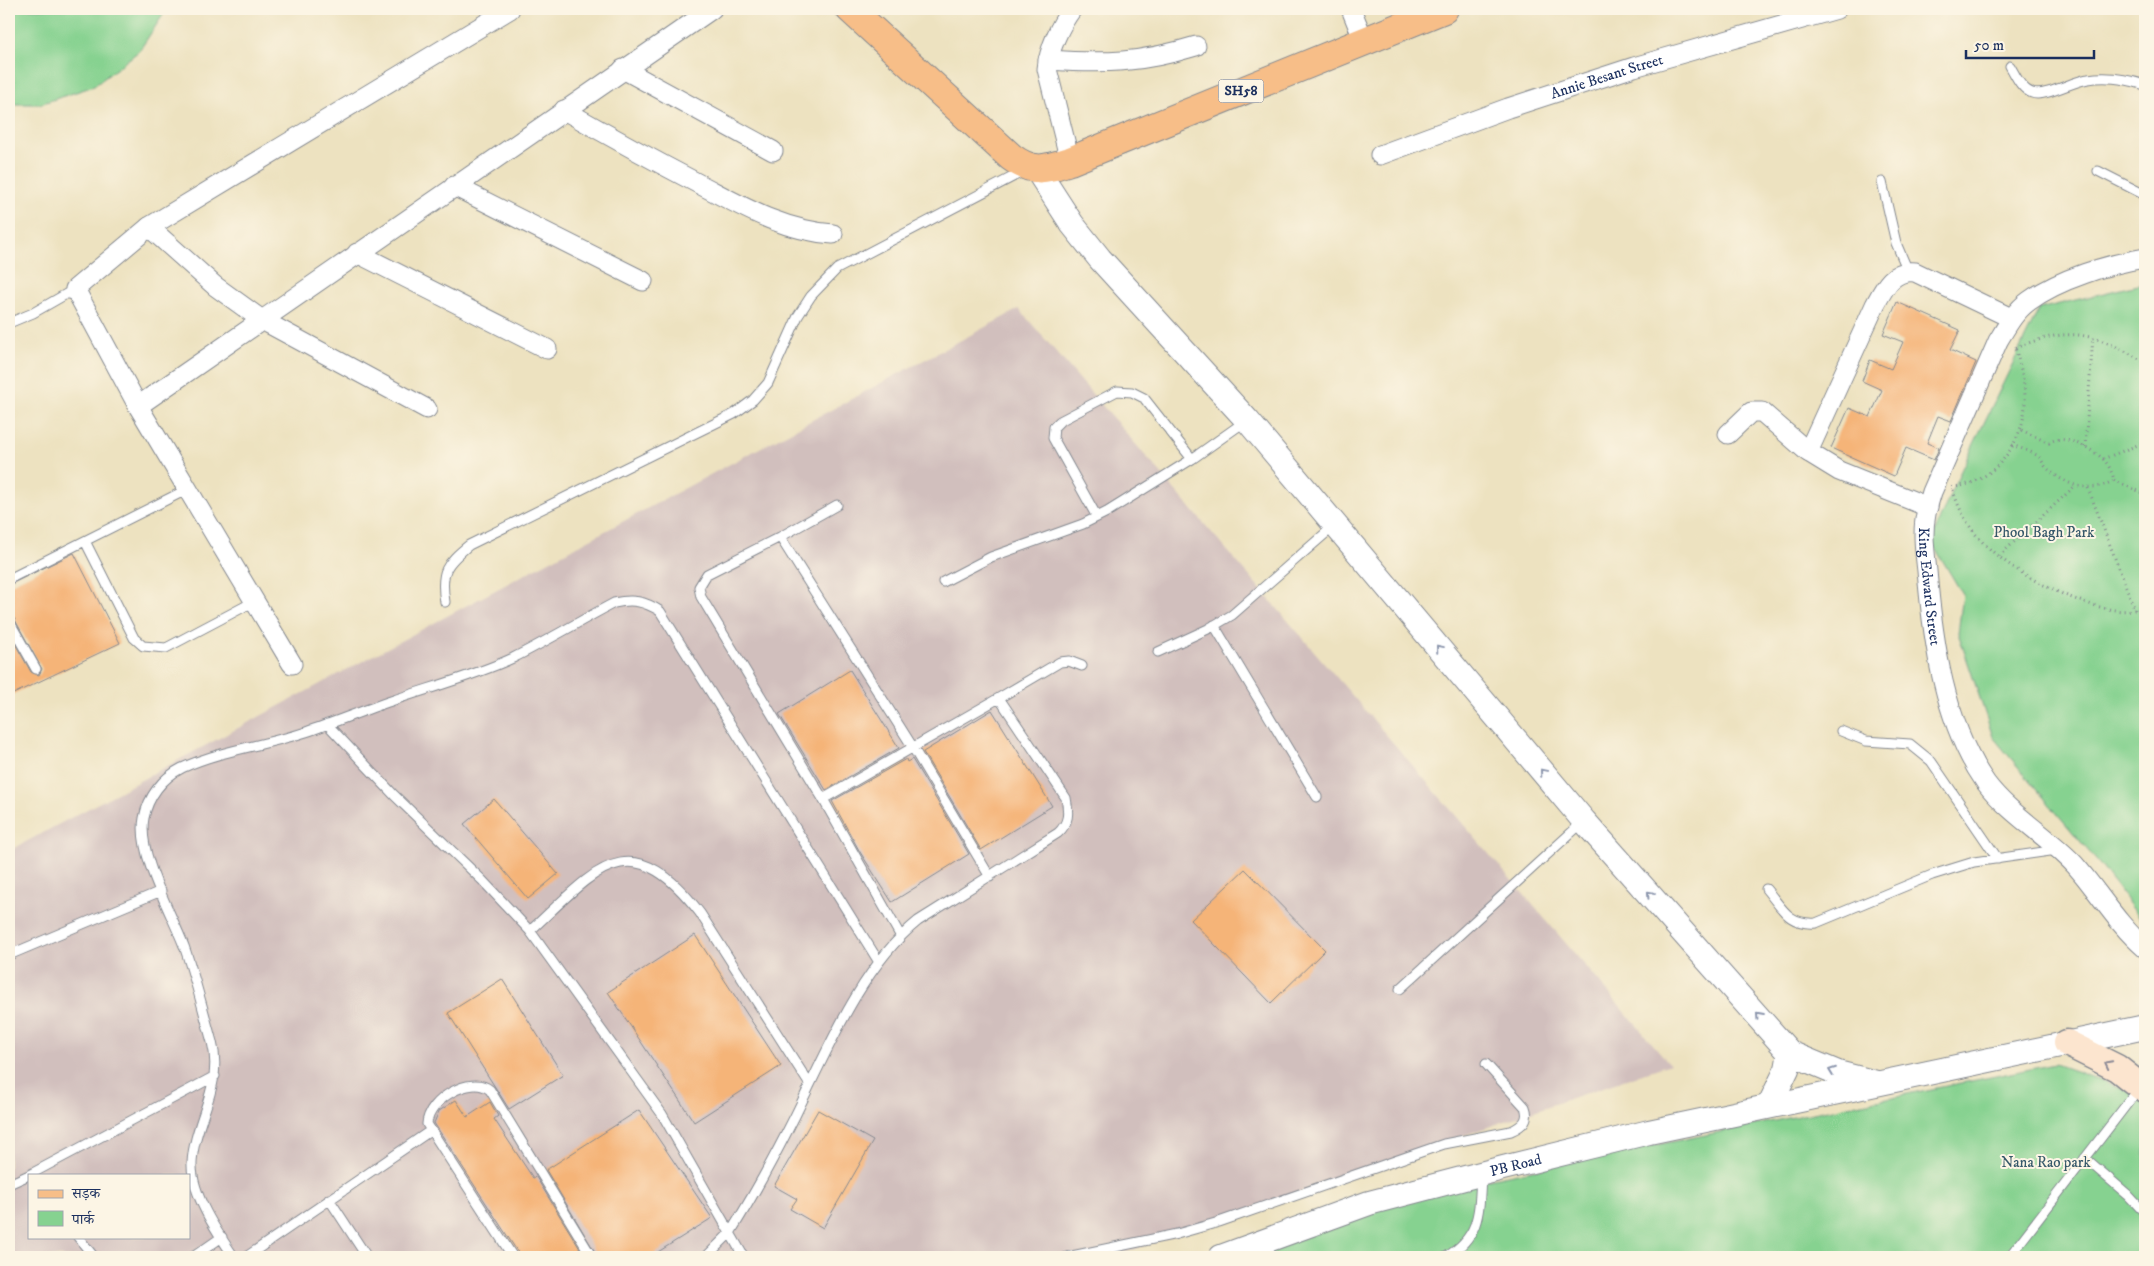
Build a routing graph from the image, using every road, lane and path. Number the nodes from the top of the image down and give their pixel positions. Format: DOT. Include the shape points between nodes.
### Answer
graph roads {
  1 [pos="510,9"];
  2 [pos="712,9"];
  3 [pos="850,9"];
  4 [pos="1072,9"];
  5 [pos="1350,9"];
  6 [pos="1444,9"];
  7 [pos="1837,9"];
  8 [pos="1364,41"];
  9 [pos="1196,46"];
  10 [pos="1048,60"];
  11 [pos="2010,66"];
  12 [pos="623,69"];
  13 [pos="2145,85"];
  14 [pos="564,110"];
  15 [pos="773,151"];
  16 [pos="1380,155"];
  17 [pos="1070,160"];
  18 [pos="1033,169"];
  19 [pos="2098,171"];
  20 [pos="1882,182"];
  21 [pos="454,186"];
  22 [pos="2145,195"];
  23 [pos="149,227"];
  24 [pos="833,234"];
  25 [pos="358,253"];
  26 [pos="2145,258"];
  27 [pos="1908,271"];
  28 [pos="643,280"];
  29 [pos="75,289"];
  30 [pos="262,320"];
  31 [pos="9,323"];
  32 [pos="2008,324"];
  33 [pos="2093,337"];
  34 [pos="2015,348"];
  35 [pos="547,349"];
  36 [pos="2145,362"];
  37 [pos="138,406"];
  38 [pos="427,409"];
  39 [pos="1247,420"];
  40 [pos="2019,429"];
  41 [pos="1728,434"];
  42 [pos="2145,442"];
  43 [pos="2012,445"];
  44 [pos="2085,447"];
  45 [pos="1808,452"];
  46 [pos="1192,459"];
  47 [pos="2102,459"];
  48 [pos="2114,480"];
  49 [pos="2075,486"];
  50 [pos="1943,488"];
  51 [pos="2088,488"];
  52 [pos="188,489"];
  53 [pos="2145,494"];
  54 [pos="837,505"];
  55 [pos="1928,507"];
  56 [pos="1097,518"];
  57 [pos="1336,525"];
  58 [pos="780,537"];
  59 [pos="85,541"];
  60 [pos="1999,556"];
  61 [pos="9,580"];
  62 [pos="943,582"];
  63 [pos="255,601"];
  64 [pos="445,602"];
  65 [pos="2145,608"];
  66 [pos="2135,610"];
  67 [pos="9,621"];
  68 [pos="1214,625"];
  69 [pos="1158,652"];
  70 [pos="292,664"];
  71 [pos="1082,666"];
  72 [pos="36,669"];
  73 [pos="999,698"];
  74 [pos="328,724"];
  75 [pos="1841,731"];
  76 [pos="912,746"];
  77 [pos="1317,797"];
  78 [pos="823,799"];
  79 [pos="1584,821"];
  80 [pos="2060,850"];
  81 [pos="1998,859"];
  82 [pos="990,877"];
  83 [pos="1766,889"];
  84 [pos="161,891"];
  85 [pos="530,931"];
  86 [pos="900,935"];
  87 [pos="2145,948"];
  88 [pos="9,955"];
  89 [pos="880,962"];
  90 [pos="1400,989"];
  91 [pos="2145,1026"];
  92 [pos="2067,1043"];
  93 [pos="1790,1053"];
  94 [pos="1486,1064"];
  95 [pos="215,1076"];
  96 [pos="1877,1083"];
  97 [pos="810,1085"];
  98 [pos="2143,1088"];
  99 [pos="1769,1106"];
  100 [pos="430,1131"];
  101 [pos="2085,1158"];
  102 [pos="32,1174"];
  103 [pos="1481,1174"];
  104 [pos="28,1176"];
  105 [pos="9,1184"];
  106 [pos="329,1200"];
  107 [pos="2145,1213"];
  108 [pos="730,1233"];
  109 [pos="79,1238"];
  110 [pos="222,1238"];
  111 [pos="94,1257"];
  112 [pos="193,1257"];
  113 [pos="234,1257"];
  114 [pos="246,1257"];
  115 [pos="367,1257"];
  116 [pos="513,1257"];
  117 [pos="592,1257"];
  118 [pos="706,1257"];
  119 [pos="744,1257"];
  120 [pos="1067,1257"];
  121 [pos="1221,1257"];
  122 [pos="1446,1257"];
  123 [pos="2009,1257"];
  1 -- 23 [label="street"];
  2 -- 12 [label="street"];
  3 -- 18 [label="main road" via="1010,157"];
  4 -- 10 [label="street"];
  5 -- 8 [label="street"];
  6 -- 8 [label="main road, SH58"];
  7 -- 16 [label="street, Annie Besant Street" via="1634,67 1508,108"];
  8 -- 17 [label="main road, SH58"];
  9 -- 10 [label="street" via="1158,58 1133,61"];
  10 -- 17 [label="street" via="1048,80"];
  11 -- 13 [label="lane" via="2021,84 2034,94 2089,78 2112,78"];
  12 -- 14 [label="street"];
  12 -- 15 [label="street"];
  14 -- 21 [label="street"];
  14 -- 24 [label="street" via="764,218 800,230"];
  17 -- 18 [label="main road, SH58"];
  18 -- 39 [label="street" via="1100,259"];
  18 -- 64 [label="lane" via="837,269 811,296 798,316 768,383 753,400 734,414 469,545 450,560 444,570"];
  19 -- 22 [label="lane"];
  20 -- 27 [label="lane" via="1896,243"];
  21 -- 25 [label="street"];
  21 -- 28 [label="street"];
  23 -- 29 [label="street"];
  23 -- 30 [label="street" via="215,286"];
  25 -- 30 [label="street"];
  25 -- 35 [label="street"];
  26 -- 32 [label="street, King Edward Street" via="2123,262 2055,286 2028,301"];
  27 -- 32 [label="street" via="1919,273"];
  27 -- 45 [label="street" via="1895,276 1882,291"];
  29 -- 31 [label="lane"];
  29 -- 37 [label="street"];
  30 -- 37 [label="street"];
  30 -- 38 [label="street"];
  32 -- 34 [label="path"];
  32 -- 50 [label="street, King Edward Street"];
  33 -- 34 [label="path" via="2053,334"];
  33 -- 36 [label="path"];
  33 -- 44 [label="path"];
  34 -- 40 [label="path" via="2025,406"];
  37 -- 52 [label="street"];
  39 -- 46 [label="lane"];
  39 -- 57 [label="street"];
  40 -- 43 [label="path"];
  40 -- 44 [label="path" via="2049,443 2063,440"];
  41 -- 45 [label="street" via="1751,412 1762,412"];
  42 -- 47 [label="path"];
  43 -- 49 [label="path" via="2040,457 2045,467"];
  43 -- 50 [label="path" via="1997,467 1979,480"];
  44 -- 47 [label="path"];
  45 -- 55 [label="street" via="1839,471"];
  46 -- 56 [label="lane"];
  46 -- 56 [label="lane" via="1144,398 1132,392 1117,391 1060,421 1054,427 1053,438"];
  47 -- 48 [label="path" via="2112,471"];
  48 -- 51 [label="path" via="2104,486"];
  48 -- 53 [label="path"];
  49 -- 51 [label="path"];
  49 -- 60 [label="path"];
  50 -- 55 [label="street, King Edward Street"];
  50 -- 60 [label="path" via="1979,538"];
  51 -- 66 [label="path"];
  52 -- 59 [label="lane"];
  52 -- 63 [label="street"];
  54 -- 58 [label="lane"];
  55 -- 80 [label="street, King Edward Street" via="1925,537 1931,614 1948,698 1964,742 1988,784 2006,804"];
  56 -- 62 [label="lane" via="991,557"];
  57 -- 68 [label="lane" via="1232,615"];
  79 -- 57 [label="street, one-way"];
  58 -- 76 [label="lane"];
  58 -- 78 [label="lane" via="708,574 699,587 701,597"];
  59 -- 61 [label="lane"];
  59 -- 63 [label="lane" via="134,638 143,646 166,648"];
  60 -- 66 [label="path" via="2018,570 2084,602 2115,610"];
  63 -- 70 [label="street"];
  65 -- 66 [label="path"];
  67 -- 72 [label="lane"];
  68 -- 69 [label="lane"];
  68 -- 77 [label="lane"];
  71 -- 73 [label="lane" via="1069,661 1060,662"];
  73 -- 76 [label="lane"];
  73 -- 82 [label="lane" via="1066,798 1069,812 1058,833"];
  74 -- 84 [label="lane" via="208,758 180,769 158,786 144,819 144,841"];
  74 -- 85 [label="lane"];
  74 -- 89 [label="lane" via="477,673 514,657 614,603 629,600 646,602 660,611"];
  75 -- 81 [label="lane" via="1866,741 1910,744 1919,750 1931,761"];
  76 -- 78 [label="lane"];
  76 -- 82 [label="lane"];
  78 -- 86 [label="lane"];
  79 -- 90 [label="lane"];
  93 -- 79 [label="street, one-way"];
  80 -- 81 [label="lane"];
  80 -- 87 [label="street, King Edward Street"];
  81 -- 83 [label="lane" via="1932,874 1816,923 1801,924 1791,920"];
  82 -- 86 [label="lane"];
  84 -- 88 [label="lane"];
  84 -- 95 [label="lane" via="184,946 213,1047"];
  85 -- 97 [label="lane" via="604,867 618,862 655,869 684,892 700,913"];
  85 -- 108 [label="lane" via="662,1114"];
  86 -- 89 [label="lane"];
  89 -- 97 [label="lane" via="850,1008"];
  91 -- 92 [label="street, PB Road"];
  92 -- 96 [label="street, PB Road"];
  98 -- 92 [label="main road, one-way" via="2117,1068"];
  96 -- 93 [label="street, one-way" via="1838,1073"];
  93 -- 99 [label="street" via="1787,1069"];
  94 -- 120 [label="lane" via="1528,1114 1525,1121 1511,1131 1435,1146 1177,1234"];
  95 -- 102 [label="lane"];
  95 -- 110 [label="lane" via="192,1163 197,1194"];
  96 -- 99 [label="street, PB Road"];
  97 -- 108 [label="lane" via="764,1176"];
  98 -- 101 [label="lane"];
  99 -- 103 [label="street, PB Road"];
  100 -- 106 [label="lane"];
  100 -- 116 [label="lane"];
  100 -- 117 [label="lane" via="427,1124 429,1114 439,1100 473,1084 485,1086"];
  101 -- 107 [label="lane"];
  101 -- 123 [label="lane"];
  103 -- 121 [label="street, PB Road" via="1369,1203"];
  103 -- 122 [label="lane" via="1478,1216 1473,1232 1462,1248"];
  104 -- 105 [label="lane"];
  106 -- 114 [label="lane"];
  106 -- 115 [label="lane"];
  108 -- 118 [label="lane"];
  108 -- 119 [label="lane"];
  109 -- 111 [label="lane"];
  110 -- 112 [label="lane"];
  110 -- 113 [label="lane"];
}
